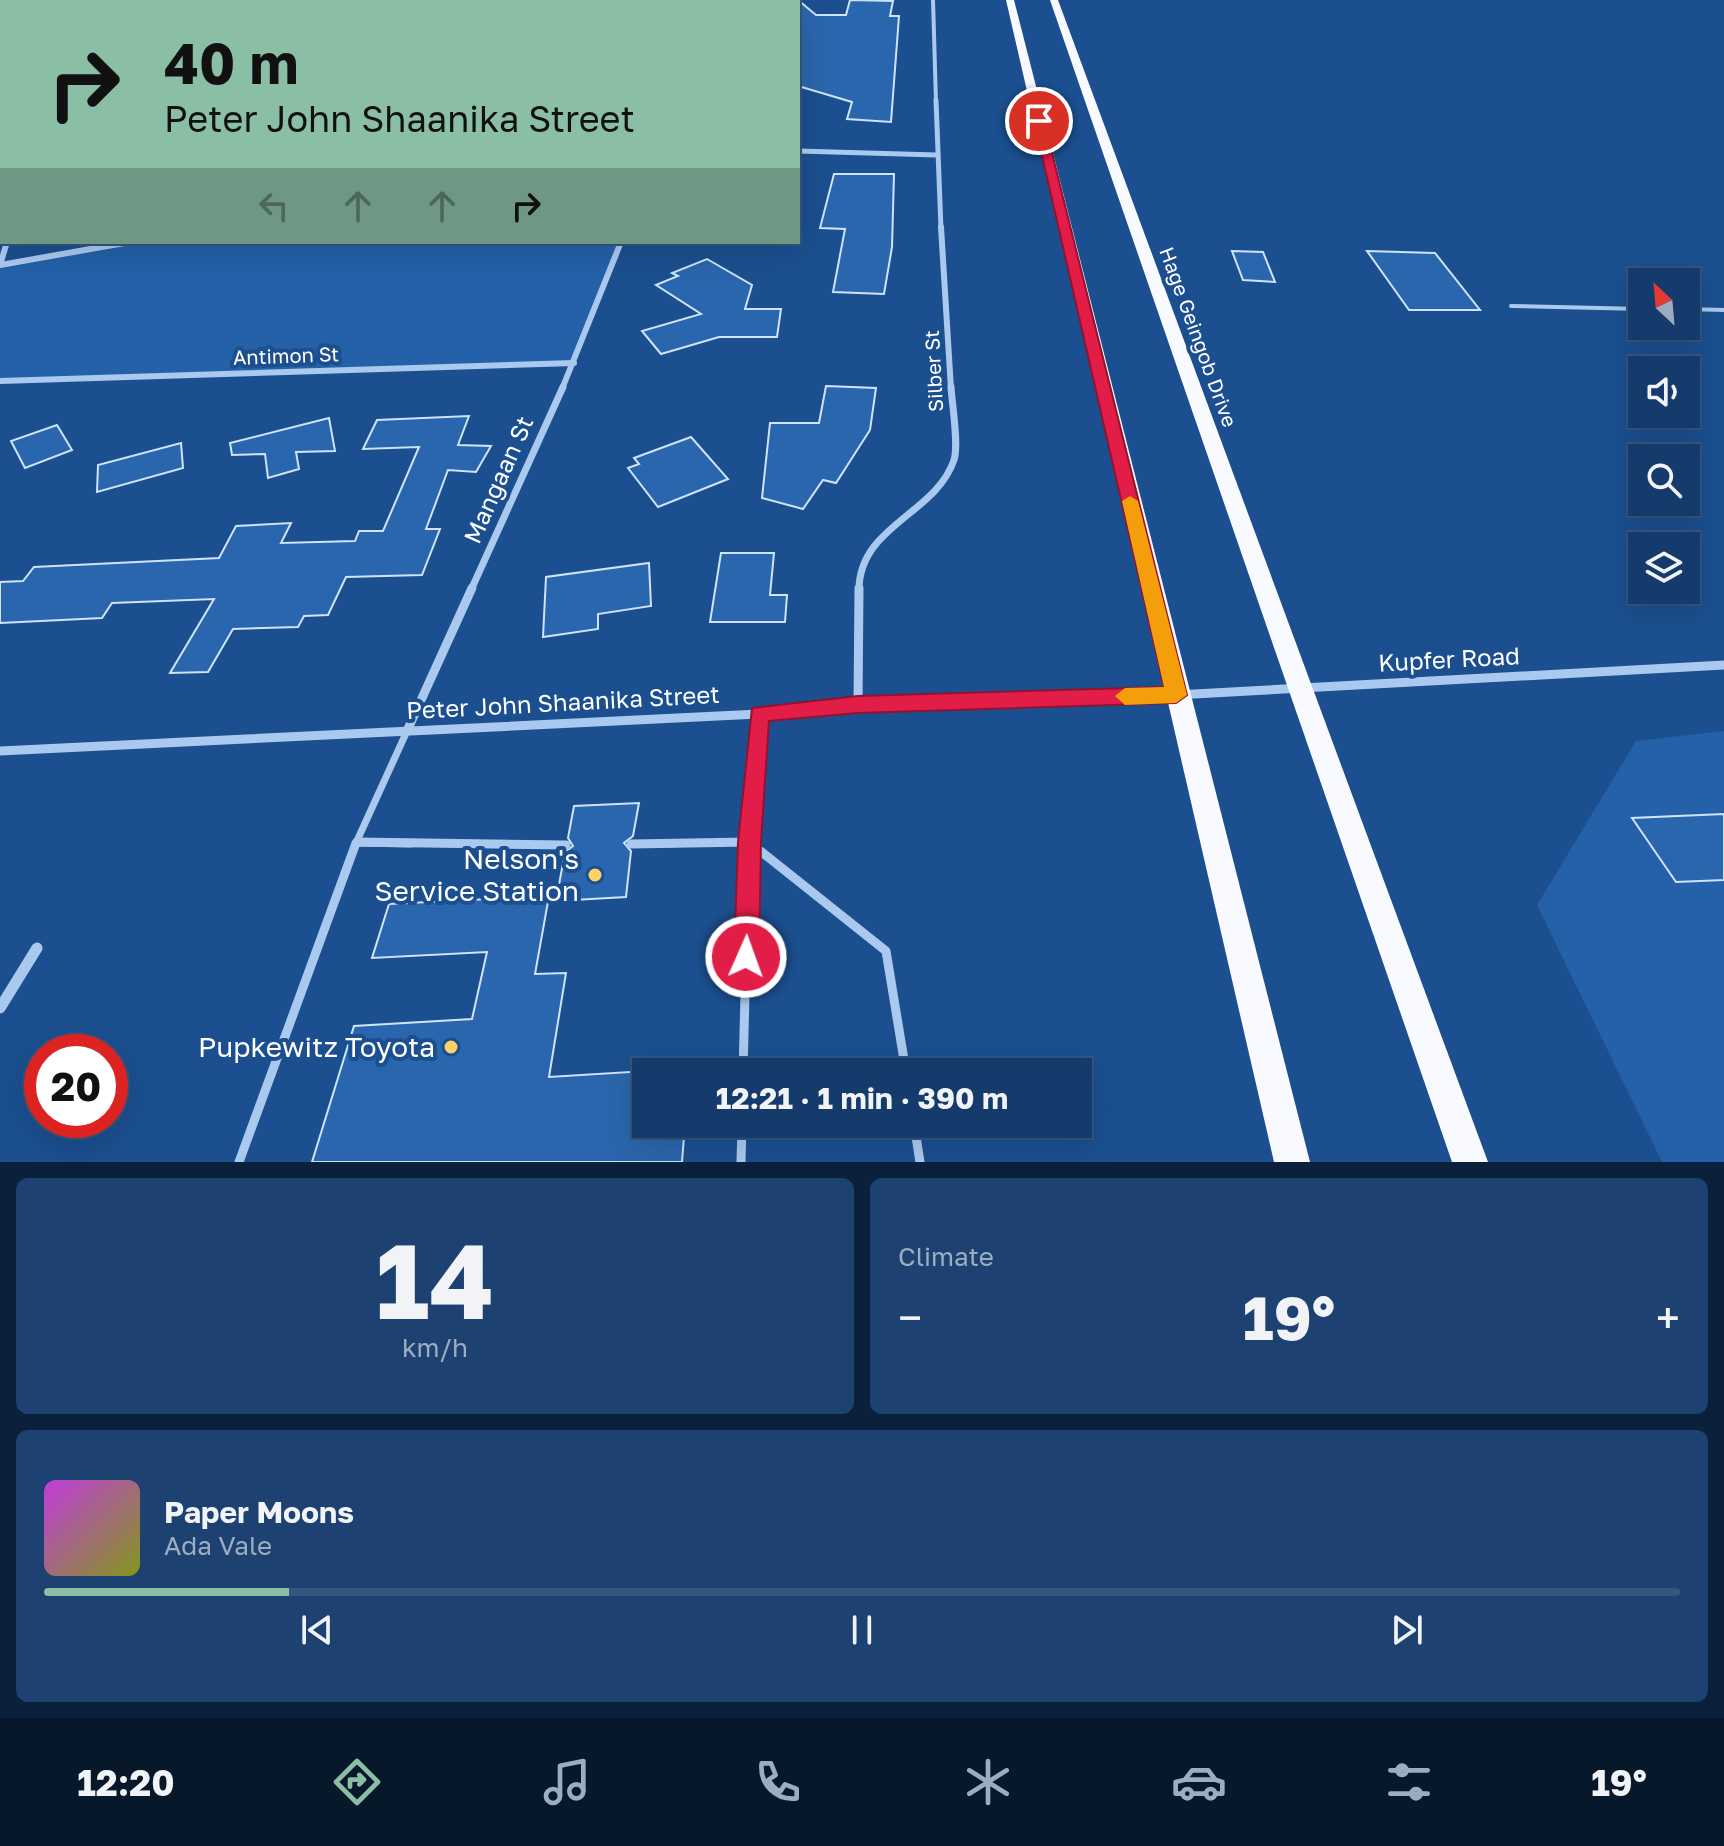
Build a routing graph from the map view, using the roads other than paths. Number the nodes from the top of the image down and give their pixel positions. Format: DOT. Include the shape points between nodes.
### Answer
graph roads {
  1 [pos="933,0"];
  2 [pos="1010,0"];
  3 [pos="1054,0"];
  4 [pos="800,151"];
  5 [pos="937,155"];
  6 [pos="6,244"];
  7 [pos="119,244"];
  8 [pos="620,244"];
  9 [pos="0,265"];
  10 [pos="1511,306"];
  11 [pos="1628,309"];
  12 [pos="1700,309"];
  13 [pos="1724,310"];
  14 [pos="574,363"];
  15 [pos="0,381"];
  16 [pos="1724,665"];
  17 [pos="1300,688"];
  18 [pos="1176,695"];
  19 [pos="858,704"];
  20 [pos="759,714"];
  21 [pos="407,731"];
  22 [pos="0,751"];
  23 [pos="749,842"];
  24 [pos="356,843"];
  25 [pos="631,844"];
  26 [pos="566,845"];
  27 [pos="37,948"];
  28 [pos="0,1008"];
  29 [pos="743,1058"];
  30 [pos="904,1058"];
  31 [pos="742,1138"];
  32 [pos="916,1138"];
  33 [pos="239,1162"];
  34 [pos="741,1162"];
  35 [pos="920,1162"];
  36 [pos="1292,1162"];
  37 [pos="1470,1162"];
  1 -- 5 [label="street, Silber St"];
  2 -- 18 [label="highway"];
  3 -- 17 [label="highway, Hage Geingob Drive"];
  4 -- 5 [label="street"];
  5 -- 19 [label="street, Silber St" via="955,459 935,490 872,545 859,580"];
  6 -- 9 [label="street"];
  7 -- 9 [label="street"];
  8 -- 14 [label="street, Mangaan St"];
  10 -- 11 [label="lane"];
  12 -- 13 [label="lane"];
  14 -- 15 [label="street, Antimon St"];
  14 -- 21 [label="street, Mangaan St"];
  16 -- 17 [label="street, Kupfer Road"];
  17 -- 18 [label="street, Kupfer Road"];
  17 -- 37 [label="highway, Hage Geingob Drive"];
  18 -- 19 [label="street, Peter John Shaanika Street"];
  18 -- 36 [label="highway"];
  19 -- 20 [label="street, Peter John Shaanika Street"];
  20 -- 21 [label="street, Peter John Shaanika Street"];
  20 -- 23 [label="lane"];
  21 -- 22 [label="street, Peter John Shaanika Street"];
  21 -- 24 [label="lane"];
  23 -- 25 [label="lane"];
  23 -- 29 [label="lane"];
  23 -- 30 [label="lane" via="886,951"];
  24 -- 26 [label="lane"];
  24 -- 33 [label="lane"];
  27 -- 28 [label="street"];
  31 -- 34 [label="lane"];
  32 -- 35 [label="lane"];
}
